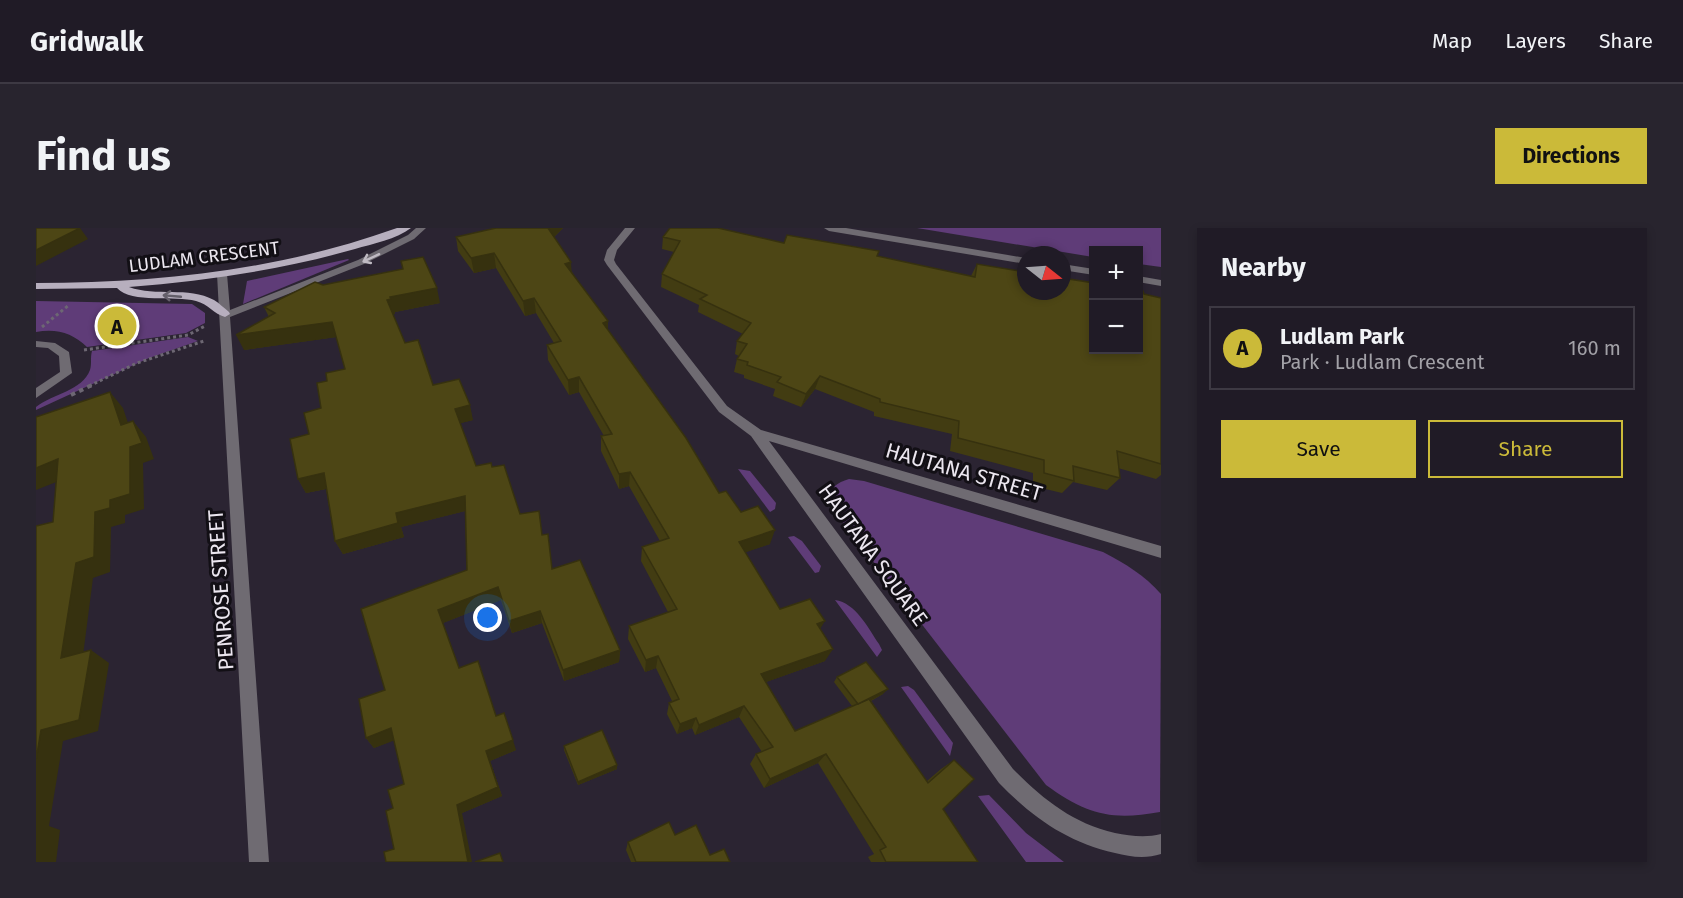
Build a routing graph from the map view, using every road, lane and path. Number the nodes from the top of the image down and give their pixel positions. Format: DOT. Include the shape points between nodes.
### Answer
graph roads {
  1 [pos="406,228"];
  2 [pos="421,228"];
  3 [pos="630,228"];
  4 [pos="829,228"];
  5 [pos="1017,259"];
  6 [pos="1071,268"];
  7 [pos="1089,271"];
  8 [pos="222,274"];
  9 [pos="1143,280"];
  10 [pos="1161,283"];
  11 [pos="93,285"];
  12 [pos="116,285"];
  13 [pos="36,286"];
  14 [pos="224,315"];
  15 [pos="36,332"];
  16 [pos="204,341"];
  17 [pos="36,344"];
  18 [pos="65,355"];
  19 [pos="36,394"];
  20 [pos="66,398"];
  21 [pos="756,433"];
  22 [pos="1161,552"];
  23 [pos="1161,844"];
  24 [pos="259,862"];
  1 -- 8 [label="main road, LUDLAM CRESCENT" via="318,256"];
  2 -- 14 [label="street, one-way" via="361,262"];
  3 -- 21 [label="street, HAUTANA SQUARE" via="612,250 612,265 723,409"];
  4 -- 5 [label="street"];
  6 -- 7 [label="street"];
  8 -- 12 [label="main road, LUDLAM CRESCENT"];
  8 -- 14 [label="street, PENROSE STREET"];
  9 -- 10 [label="street"];
  11 -- 12 [label="main road, LUDLAM CRESCENT"];
  11 -- 13 [label="main road, LUDLAM CRESCENT"];
  11 -- 15 [label="path"];
  14 -- 12 [label="main road, one-way" via="210,302 139,293"];
  14 -- 18 [label="path" via="188,335"];
  14 -- 24 [label="street, PENROSE STREET"];
  16 -- 20 [label="path" via="137,363"];
  17 -- 18 [label="street" via="51,345"];
  18 -- 19 [label="street" via="66,373"];
  21 -- 22 [label="street, HAUTANA STREET"];
  21 -- 23 [label="street, HAUTANA SQUARE" via="1013,783 1035,805 1068,828 1128,845"];
}
